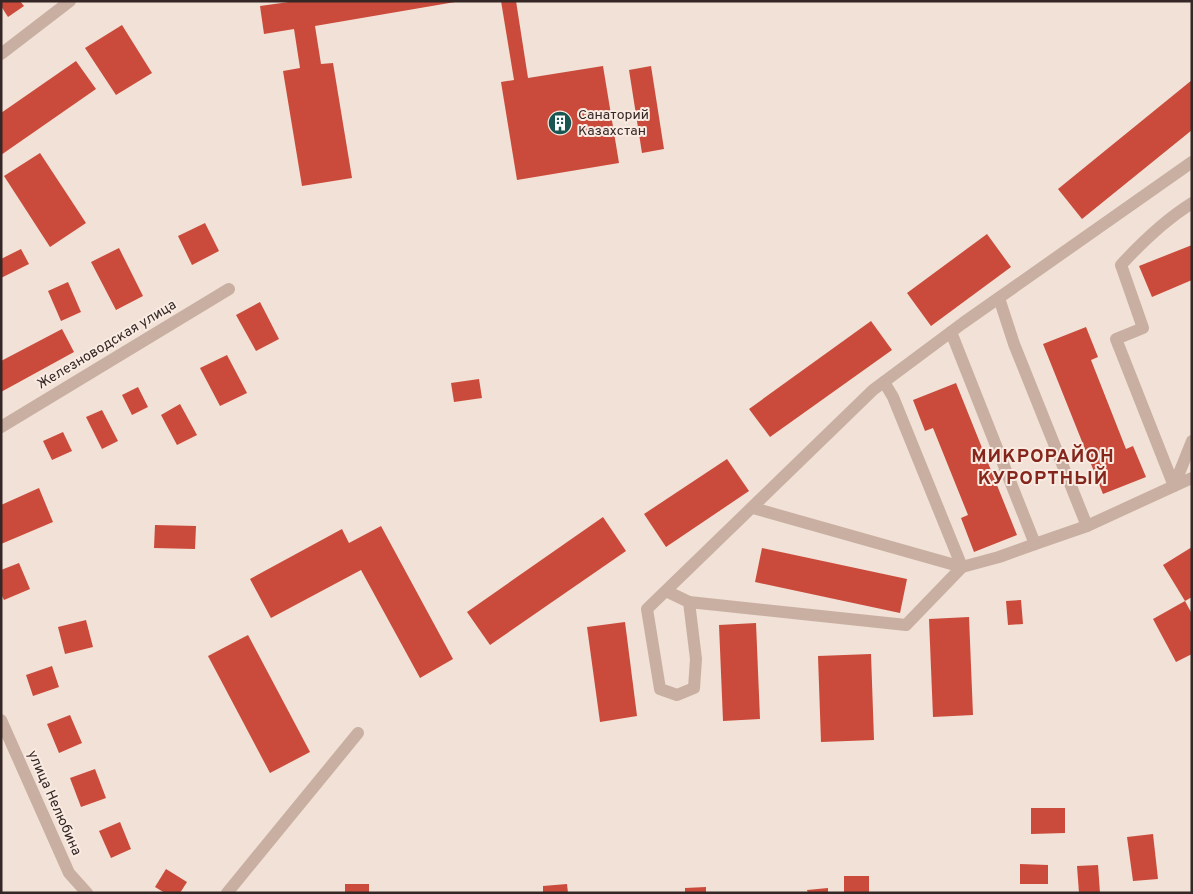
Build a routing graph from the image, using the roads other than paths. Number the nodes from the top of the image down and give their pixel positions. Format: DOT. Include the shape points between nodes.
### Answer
graph roads {
  1 [pos="70,1"];
  2 [pos="1,54"];
  3 [pos="1192,162"];
  4 [pos="1192,203"];
  5 [pos="229,289"];
  6 [pos="999,298"];
  7 [pos="952,332"];
  8 [pos="884,382"];
  9 [pos="1,427"];
  10 [pos="1192,441"];
  11 [pos="1192,478"];
  12 [pos="1174,486"];
  13 [pos="753,508"];
  14 [pos="1087,526"];
  15 [pos="1035,544"];
  16 [pos="962,567"];
  17 [pos="666,590"];
  18 [pos="689,602"];
  19 [pos="1,720"];
  20 [pos="358,733"];
  21 [pos="87,893"];
  22 [pos="227,893"];
  1 -- 2 [label="street"];
  3 -- 6 [label="street"];
  4 -- 12 [label="street" via="1145,240 1121,265 1143,328 1116,339"];
  5 -- 9 [label="street, Железноводская улица"];
  6 -- 7 [label="street"];
  6 -- 14 [label="street" via="1014,344"];
  7 -- 8 [label="street"];
  7 -- 15 [label="street"];
  8 -- 13 [label="street"];
  8 -- 16 [label="street"];
  10 -- 12 [label="street"];
  11 -- 12 [label="street"];
  12 -- 14 [label="street"];
  13 -- 16 [label="street"];
  13 -- 17 [label="street"];
  14 -- 15 [label="street"];
  15 -- 16 [label="street"];
  16 -- 18 [label="street" via="906,625"];
  17 -- 18 [label="street"];
  17 -- 18 [label="street" via="647,609 660,689 677,696 694,688 696,659"];
  19 -- 21 [label="street, улица Нелюбина" via="69,873"];
  20 -- 22 [label="street"];
}
